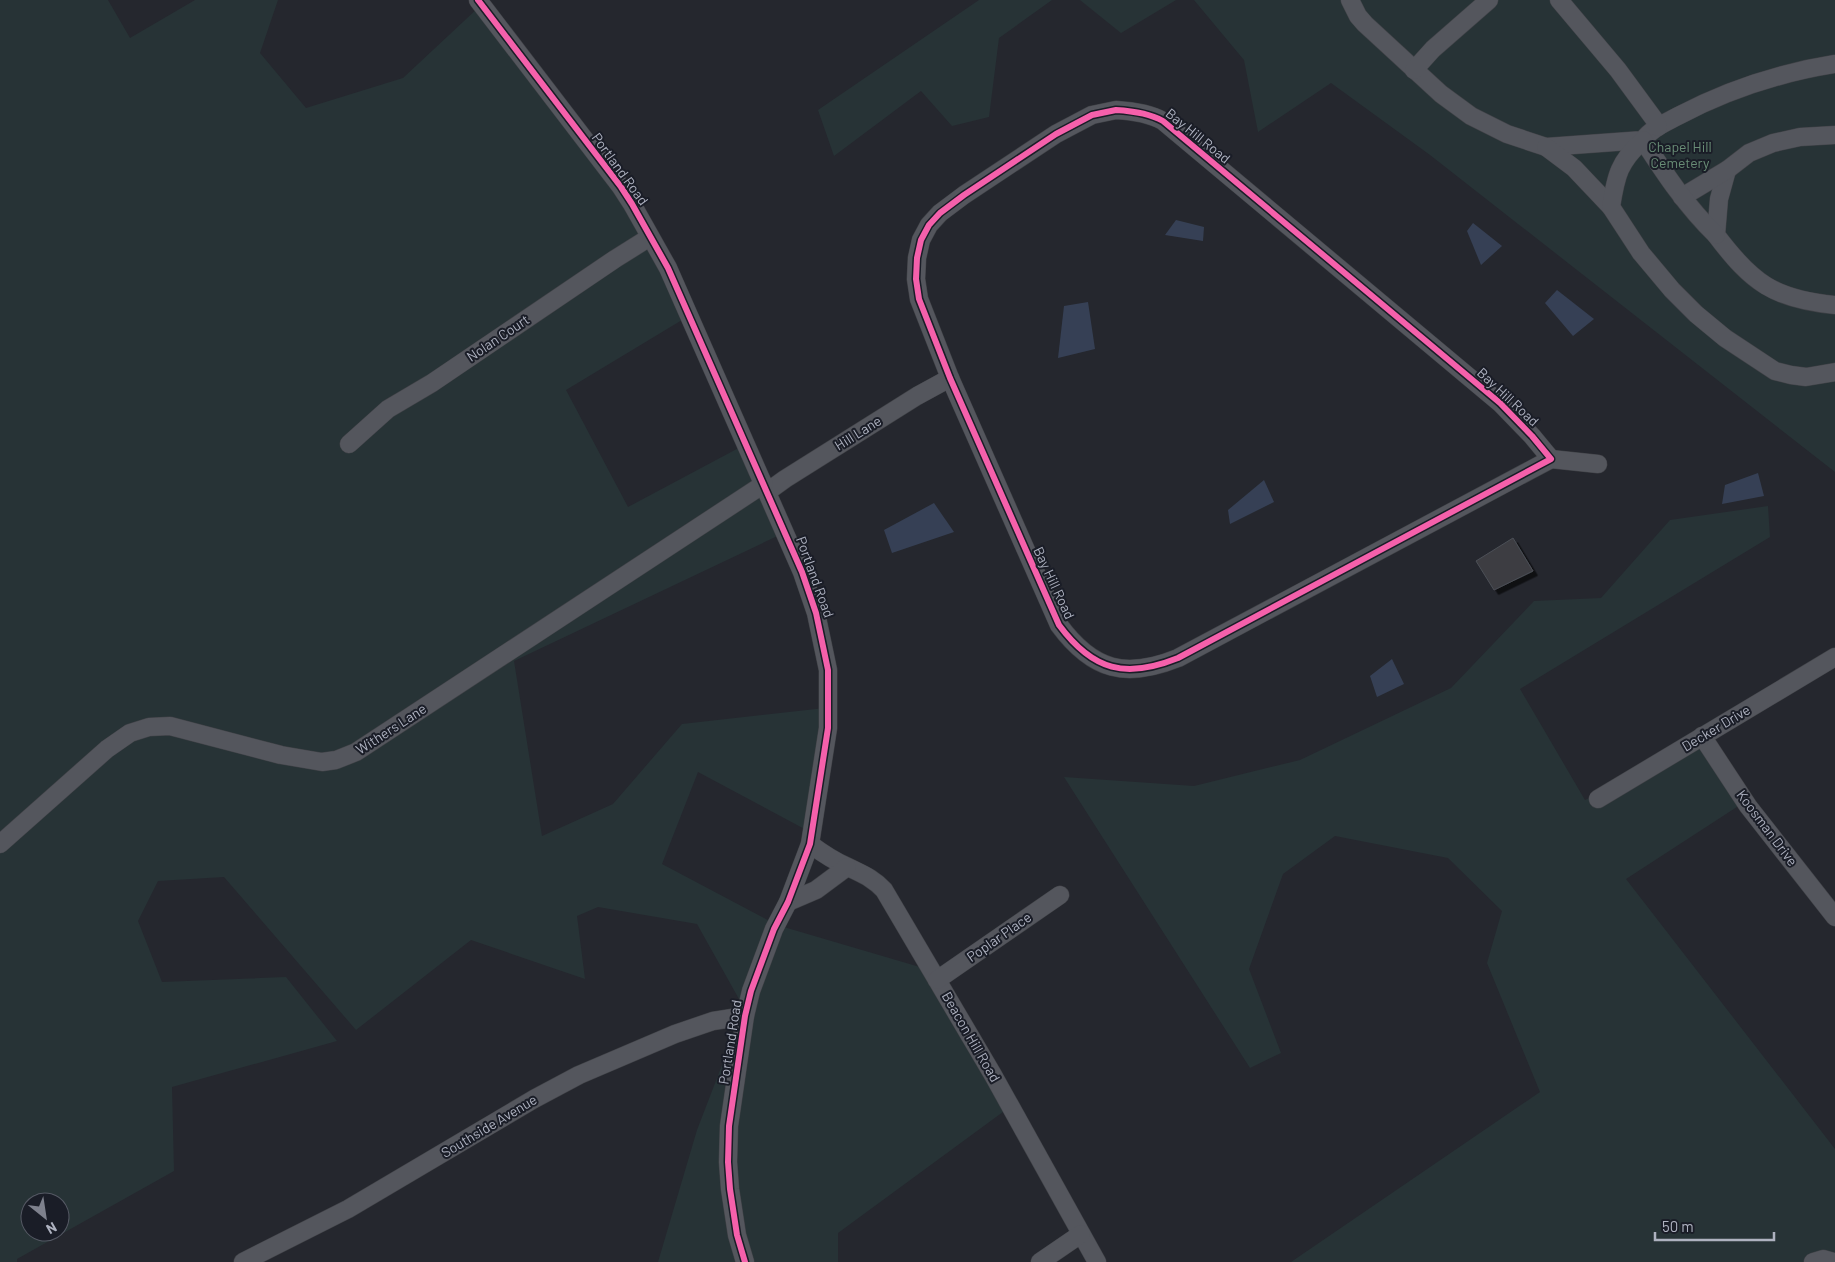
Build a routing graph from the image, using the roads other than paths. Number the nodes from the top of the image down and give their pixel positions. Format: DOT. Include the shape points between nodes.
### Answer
graph roads {
  1 [pos="478,0"];
  2 [pos="1350,0"];
  3 [pos="1489,0"];
  4 [pos="1563,1"];
  5 [pos="1835,64"];
  6 [pos="1414,70"];
  7 [pos="1658,127"];
  8 [pos="1835,134"];
  9 [pos="1643,140"];
  10 [pos="1546,147"];
  11 [pos="1727,170"];
  12 [pos="1682,197"];
  13 [pos="1611,207"];
  14 [pos="1716,235"];
  15 [pos="650,237"];
  16 [pos="1835,306"];
  17 [pos="1835,372"];
  18 [pos="950,378"];
  19 [pos="349,444"];
  20 [pos="1551,459"];
  21 [pos="1598,464"];
  22 [pos="765,488"];
  23 [pos="1835,657"];
  24 [pos="1702,736"];
  25 [pos="1598,798"];
  26 [pos="0,844"];
  27 [pos="810,844"];
  28 [pos="848,867"];
  29 [pos="1060,895"];
  30 [pos="788,902"];
  31 [pos="1835,917"];
  32 [pos="937,980"];
  33 [pos="746,1016"];
  34 [pos="1081,1234"];
  35 [pos="243,1262"];
  36 [pos="745,1262"];
  37 [pos="1040,1262"];
  38 [pos="1097,1262"];
  39 [pos="1813,1262"];
  40 [pos="1834,1262"];
  1 -- 15 [label="street, Portland Road" via="621,187"];
  2 -- 6 [label="street" via="1364,24"];
  3 -- 6 [label="street"];
  4 -- 7 [label="street"];
  5 -- 7 [label="street" via="1741,86"];
  6 -- 10 [label="street" via="1471,116 1507,134"];
  7 -- 9 [label="street"];
  8 -- 11 [label="street" via="1773,143 1749,154"];
  9 -- 10 [label="street"];
  9 -- 12 [label="street"];
  9 -- 13 [label="street" via="1620,167"];
  10 -- 13 [label="street" via="1574,168"];
  11 -- 12 [label="street"];
  11 -- 14 [label="street" via="1719,199"];
  12 -- 14 [label="street"];
  13 -- 17 [label="street" via="1641,253 1672,290 1725,338 1775,371 1806,377"];
  14 -- 16 [label="street" via="1749,274 1762,284 1816,304"];
  15 -- 19 [label="street, Nolan Court" via="440,378 388,409"];
  15 -- 22 [label="street, Portland Road" via="668,268"];
  18 -- 20 [label="street, Bay Hill Road" via="1059,625 1072,643 1088,656 1122,669 1139,670 1178,658"];
  18 -- 20 [label="street, Bay Hill Road" via="919,299 917,258 924,232 940,213 964,195 1056,134 1101,112 1133,111 1162,121 1500,403"];
  18 -- 22 [label="street, Hill Lane"];
  20 -- 21 [label="street"];
  22 -- 26 [label="street, Withers Lane" via="356,752 322,762 281,755 170,726 149,727 130,733 107,749"];
  22 -- 27 [label="street, Portland Road" via="802,572 816,613 828,670 828,728"];
  23 -- 24 [label="street, Decker Drive"];
  24 -- 25 [label="street, Decker Drive"];
  24 -- 31 [label="street, Koosman Drive" via="1748,806"];
  27 -- 28 [label="street, Beacon Hill Road"];
  27 -- 30 [label="street, Portland Road"];
  28 -- 30 [label="street" via="816,890"];
  28 -- 32 [label="street, Beacon Hill Road" via="868,875 884,890"];
  29 -- 32 [label="street, Poplar Place"];
  30 -- 33 [label="street, Portland Road" via="774,929 751,991"];
  32 -- 34 [label="street, Beacon Hill Road"];
  33 -- 35 [label="street, Southside Avenue" via="713,1021 683,1031 579,1075 348,1209"];
  33 -- 36 [label="street, Portland Road" via="729,1126 728,1162 737,1235"];
  34 -- 37 [label="street"];
  34 -- 38 [label="street, Beacon Hill Road"];
  39 -- 40 [label="street" via="1823,1259"];
}
